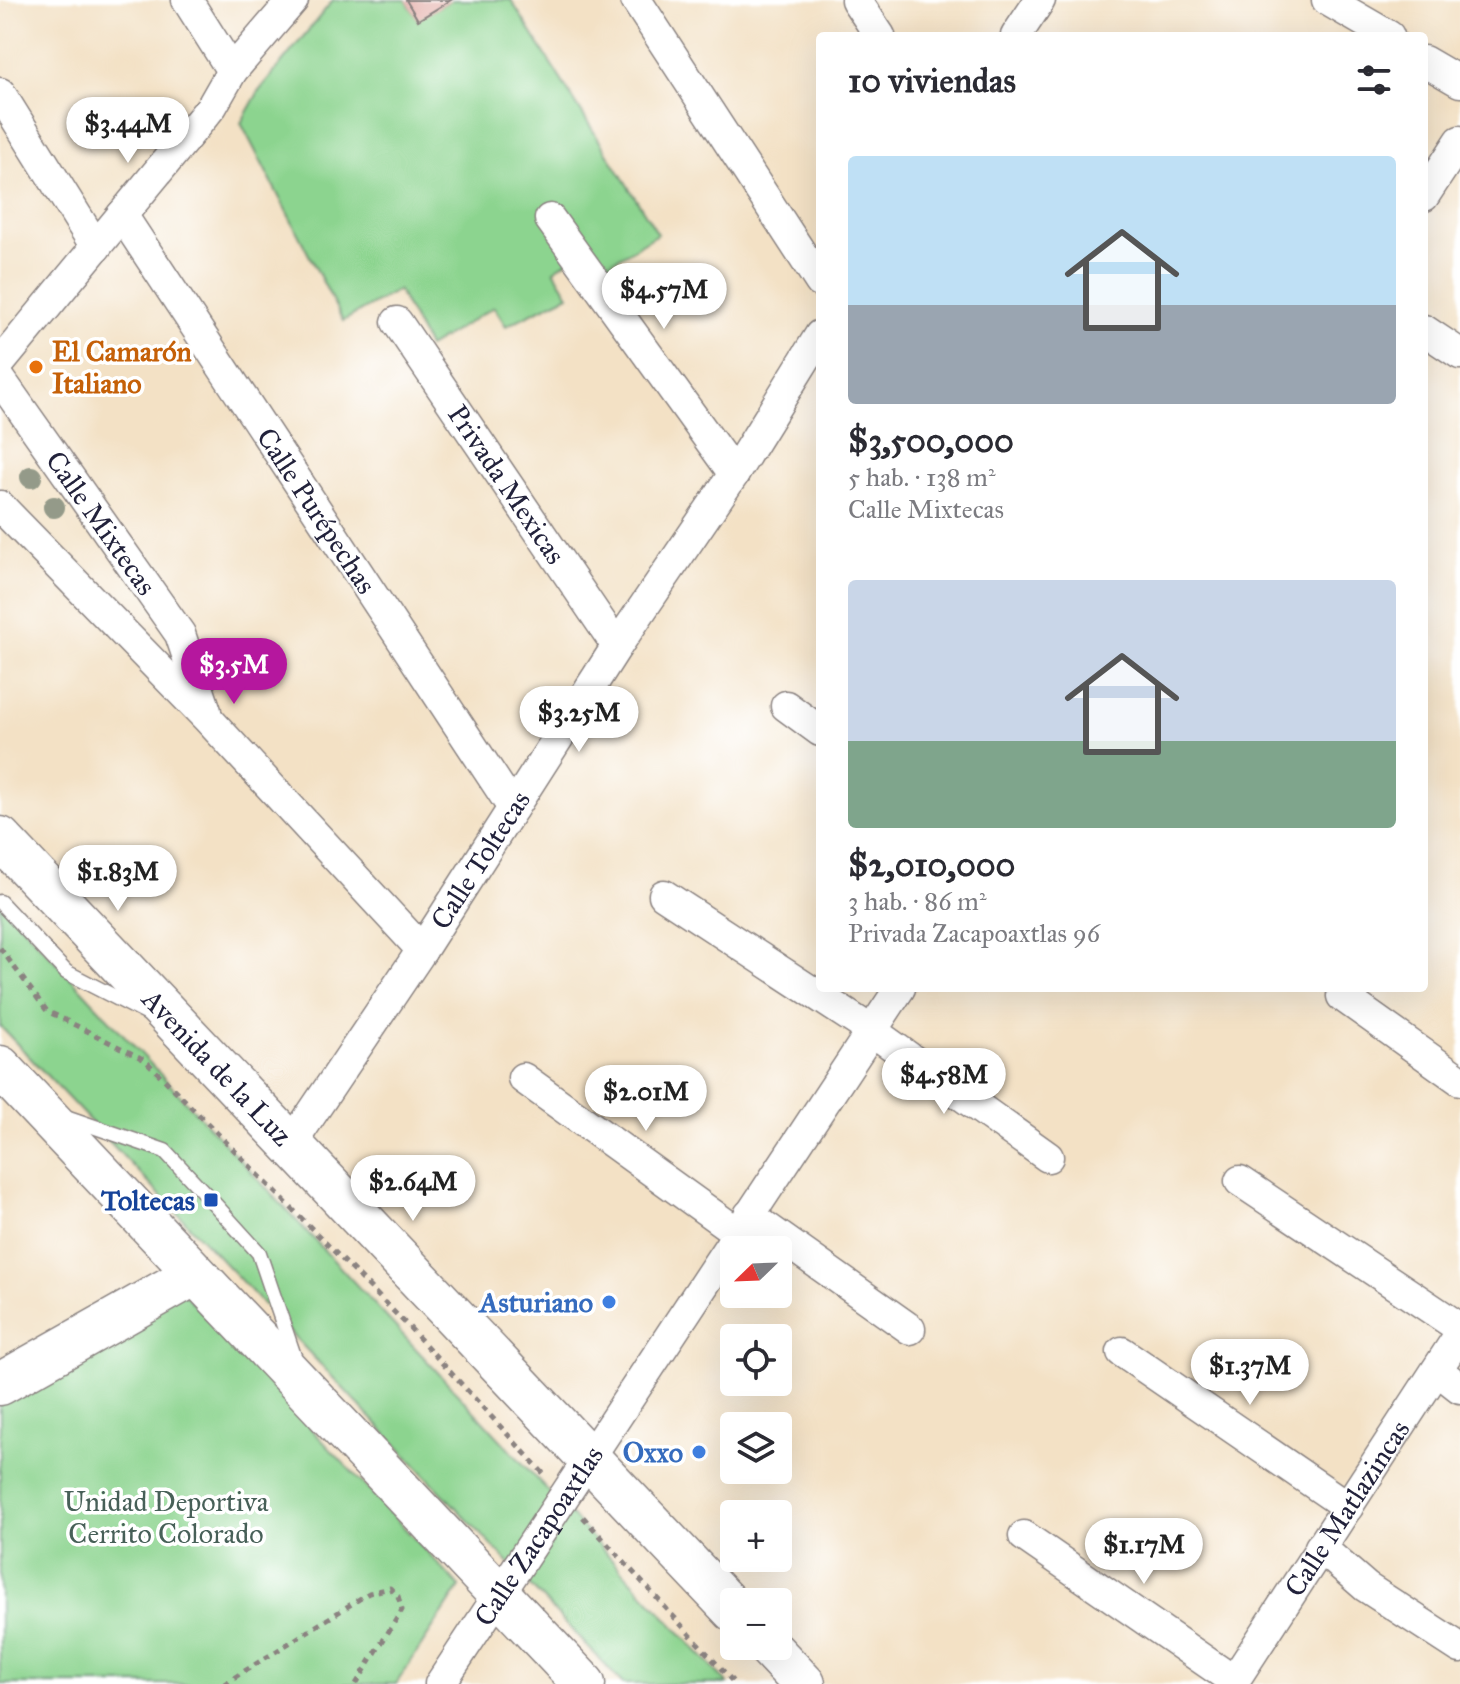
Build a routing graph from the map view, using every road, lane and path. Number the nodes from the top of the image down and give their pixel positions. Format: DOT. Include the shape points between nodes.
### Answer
graph roads {
  1 [pos="187,0"];
  2 [pos="293,0"];
  3 [pos="636,0"];
  4 [pos="856,0"];
  5 [pos="1040,0"];
  6 [pos="1327,0"];
  7 [pos="877,32"];
  8 [pos="1019,32"];
  9 [pos="1382,32"];
  10 [pos="1428,63"];
  11 [pos="232,71"];
  12 [pos="1460,82"];
  13 [pos="0,93"];
  14 [pos="1460,141"];
  15 [pos="1428,190"];
  16 [pos="122,215"];
  17 [pos="550,219"];
  18 [pos="96,247"];
  19 [pos="816,276"];
  20 [pos="397,322"];
  21 [pos="1428,333"];
  22 [pos="816,341"];
  23 [pos="1460,354"];
  24 [pos="0,363"];
  25 [pos="0,379"];
  26 [pos="734,474"];
  27 [pos="0,506"];
  28 [pos="617,646"];
  29 [pos="786,706"];
  30 [pos="208,719"];
  31 [pos="816,728"];
  32 [pos="513,808"];
  33 [pos="0,838"];
  34 [pos="664,895"];
  35 [pos="0,902"];
  36 [pos="0,948"];
  37 [pos="422,950"];
  38 [pos="897,992"];
  39 [pos="1342,996"];
  40 [pos="872,1031"];
  41 [pos="189,1035"];
  42 [pos="0,1067"];
  43 [pos="523,1078"];
  44 [pos="1460,1080"];
  45 [pos="39,1108"];
  46 [pos="292,1143"];
  47 [pos="1048,1157"];
  48 [pos="1240,1181"];
  49 [pos="743,1224"];
  50 [pos="195,1274"];
  51 [pos="910,1329"];
  52 [pos="1460,1331"];
  53 [pos="1122,1352"];
  54 [pos="1448,1379"];
  55 [pos="2,1380"];
  56 [pos="305,1390"];
  57 [pos="590,1459"];
  58 [pos="564,1497"];
  59 [pos="1348,1507"];
  60 [pos="1024,1536"];
  61 [pos="1320,1547"];
  62 [pos="501,1596"];
  63 [pos="720,1596"];
  64 [pos="1460,1648"];
  65 [pos="781,1660"];
  66 [pos="1233,1683"];
  67 [pos="224,1684"];
  68 [pos="356,1684"];
  69 [pos="440,1684"];
  70 [pos="584,1684"];
  71 [pos="735,1684"];
  72 [pos="804,1684"];
  1 -- 11 [label="street"];
  2 -- 11 [label="street"];
  3 -- 19 [label="street"];
  4 -- 7 [label="street"];
  5 -- 8 [label="street"];
  6 -- 9 [label="street"];
  10 -- 12 [label="street"];
  11 -- 16 [label="street" via="212,106"];
  13 -- 18 [label="street"];
  14 -- 15 [label="street"];
  16 -- 18 [label="street"];
  16 -- 32 [label="street, Calle Purépechas"];
  17 -- 26 [label="street"];
  18 -- 24 [label="street"];
  20 -- 28 [label="street, Privada Mexicas"];
  21 -- 23 [label="street"];
  22 -- 26 [label="street, Calle Toltecas"];
  25 -- 30 [label="street, Calle Mixtecas" via="180,634"];
  26 -- 28 [label="street, Calle Toltecas"];
  27 -- 30 [label="street, Calle Mixtecas"];
  28 -- 32 [label="street, Calle Toltecas"];
  29 -- 31 [label="street"];
  30 -- 37 [label="street, Calle Mixtecas"];
  32 -- 37 [label="street, Calle Toltecas"];
  33 -- 41 [label="main road, Avenida de la Luz"];
  34 -- 40 [label="street"];
  35 -- 41 [label="lane" via="66,972"];
  36 -- 58 [label="path" via="47,1011 145,1060 409,1327"];
  37 -- 46 [label="street, Calle Toltecas"];
  38 -- 40 [label="street, Calle Zacapoaxtlas"];
  39 -- 44 [label="street"];
  40 -- 47 [label="street"];
  40 -- 49 [label="street, Calle Zacapoaxtlas"];
  41 -- 46 [label="main road, Avenida de la Luz"];
  42 -- 45 [label="main road"];
  43 -- 49 [label="street"];
  45 -- 50 [label="main road"];
  45 -- 56 [label="lane" via="165,1151 202,1190 259,1253"];
  46 -- 57 [label="main road, Avenida de la Luz"];
  48 -- 52 [label="street"];
  49 -- 51 [label="street"];
  49 -- 57 [label="street, Calle Zacapoaxtlas"];
  50 -- 55 [label="main road"];
  50 -- 56 [label="main road"];
  52 -- 54 [label="street, Calle Matlazincas"];
  53 -- 59 [label="street"];
  54 -- 59 [label="street, Calle Matlazincas"];
  56 -- 62 [label="main road"];
  57 -- 58 [label="street, Calle Zacapoaxtlas"];
  57 -- 63 [label="main road, Avenida de la Luz"];
  58 -- 62 [label="street, Calle Zacapoaxtlas"];
  58 -- 71 [label="path"];
  59 -- 61 [label="street, Calle Matlazincas"];
  60 -- 66 [label="street"];
  61 -- 64 [label="street" via="1366,1587"];
  61 -- 66 [label="street, Calle Matlazincas"];
  62 -- 69 [label="street, Calle Zacapoaxtlas"];
  62 -- 70 [label="main road"];
  65 -- 72 [label="main road"];
  67 -- 68 [label="path" via="369,1593 390,1588 402,1610"];
}
